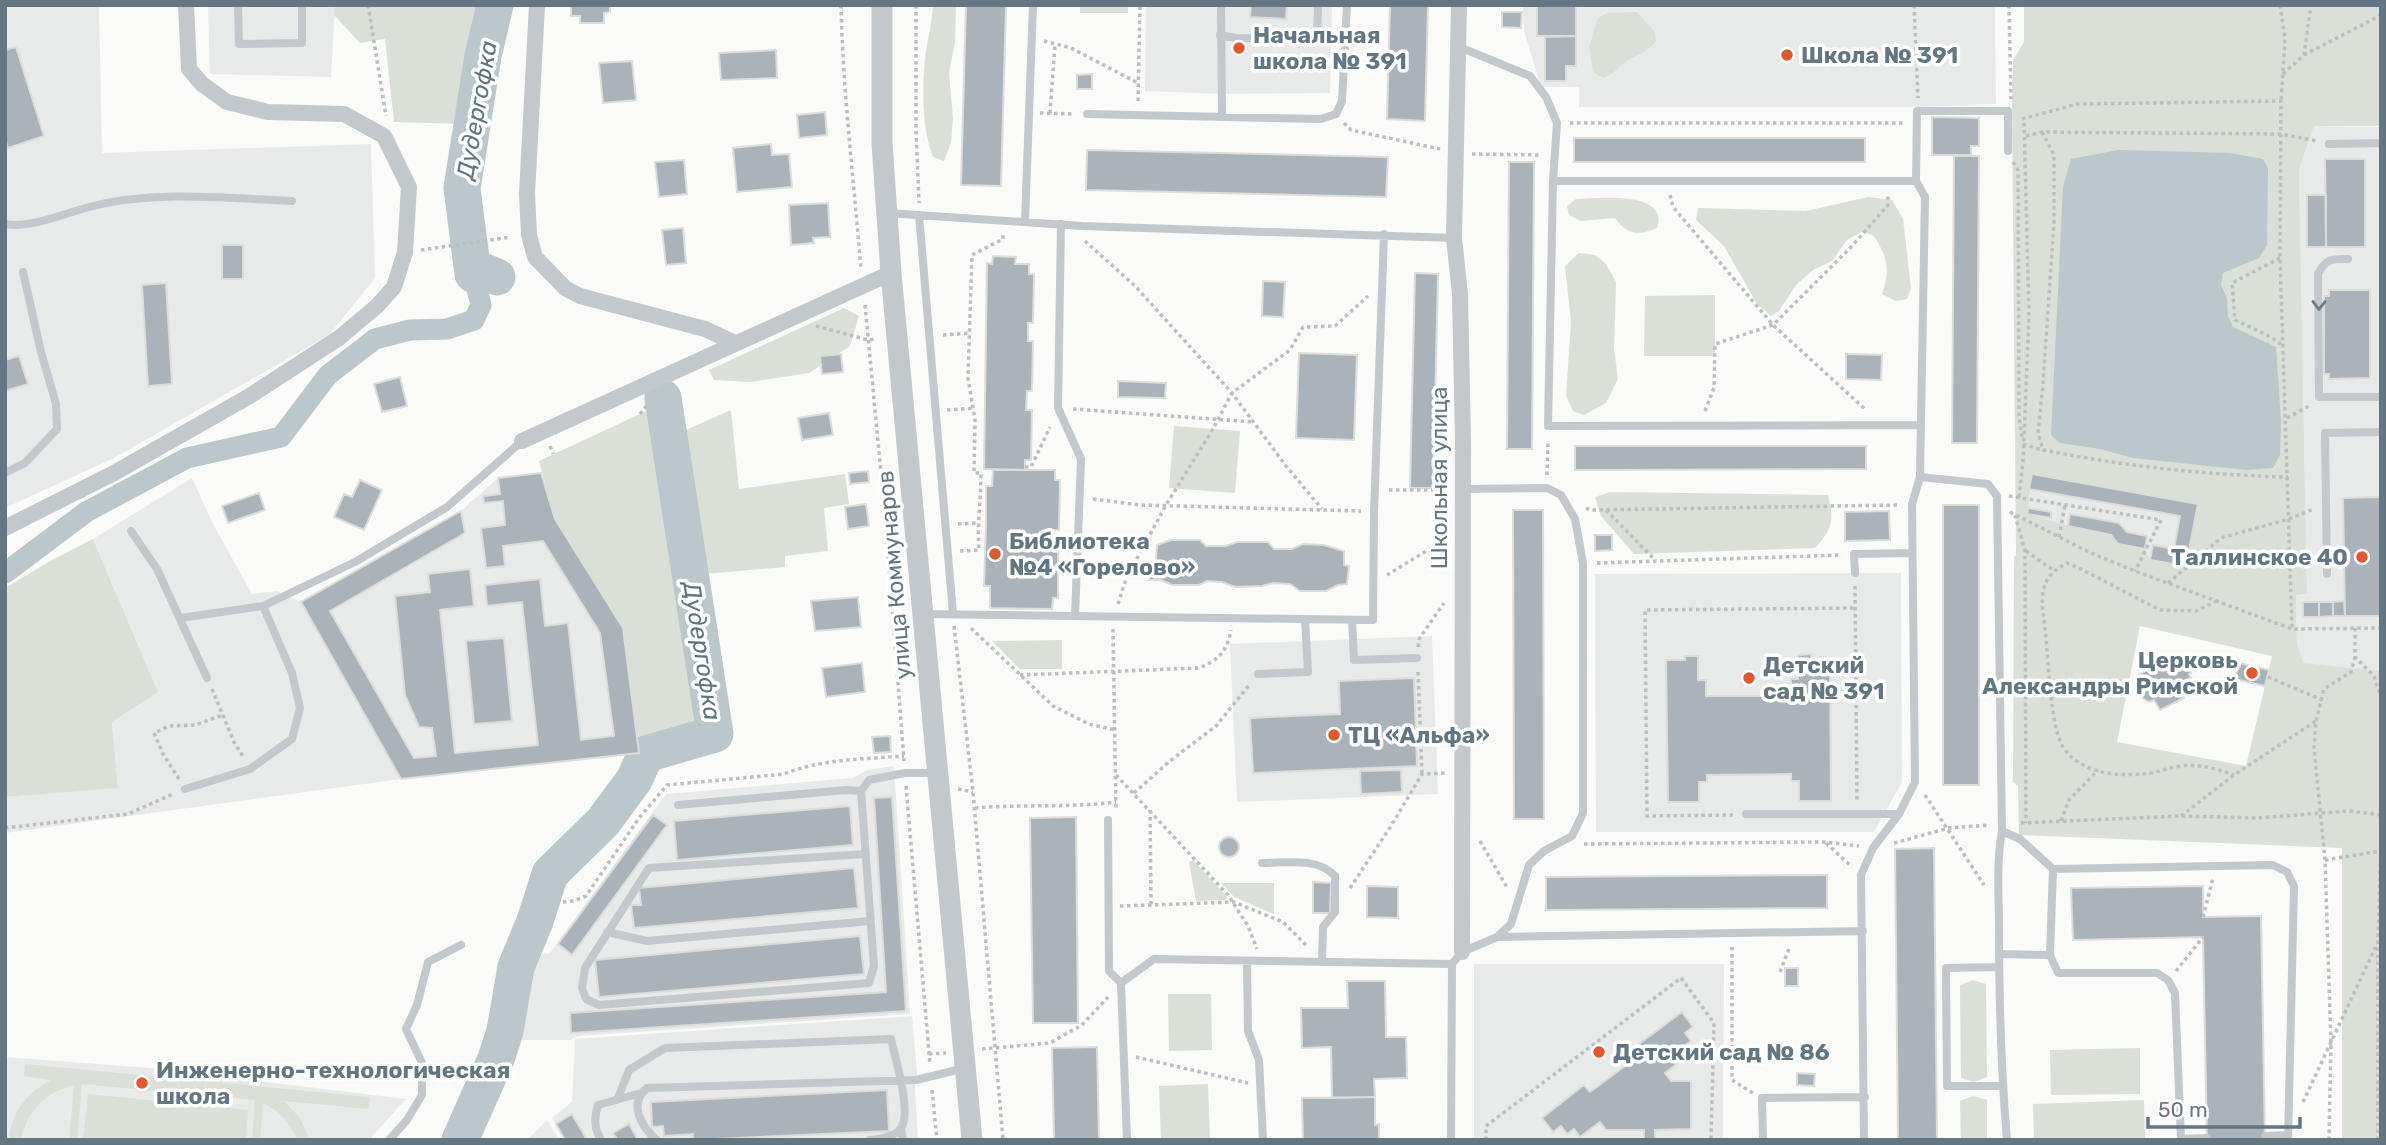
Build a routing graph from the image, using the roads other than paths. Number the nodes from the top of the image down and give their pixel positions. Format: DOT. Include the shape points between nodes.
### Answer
graph roads {
  1 [pos="187,5"];
  2 [pos="238,5"];
  3 [pos="302,5"];
  4 [pos="537,5"];
  5 [pos="882,5"];
  6 [pos="1033,5"];
  7 [pos="1221,5"];
  8 [pos="1318,5"];
  9 [pos="1347,5"];
  10 [pos="1459,5"];
  11 [pos="1220,35"];
  12 [pos="1457,46"];
  13 [pos="1087,114"];
  14 [pos="1222,116"];
  15 [pos="2381,143"];
  16 [pos="2329,144"];
  17 [pos="2008,151"];
  18 [pos="1553,181"];
  19 [pos="1916,181"];
  20 [pos="292,201"];
  21 [pos="887,213"];
  22 [pos="919,215"];
  23 [pos="1025,221"];
  24 [pos="5,224"];
  25 [pos="1061,224"];
  26 [pos="1384,234"];
  27 [pos="1454,238"];
  28 [pos="2348,259"];
  29 [pos="23,272"];
  30 [pos="891,274"];
  31 [pos="735,343"];
  32 [pos="2381,397"];
  33 [pos="1921,425"];
  34 [pos="2381,432"];
  35 [pos="522,441"];
  36 [pos="5,473"];
  37 [pos="1920,477"];
  38 [pos="1464,489"];
  39 [pos="5,528"];
  40 [pos="131,531"];
  41 [pos="1912,553"];
  42 [pos="1855,573"];
  43 [pos="2328,574"];
  44 [pos="263,606"];
  45 [pos="925,614"];
  46 [pos="956,615"];
  47 [pos="1075,616"];
  48 [pos="181,618"];
  49 [pos="1306,619"];
  50 [pos="1352,620"];
  51 [pos="1417,658"];
  52 [pos="1258,674"];
  53 [pos="207,678"];
  54 [pos="939,773"];
  55 [pos="185,789"];
  56 [pos="861,791"];
  57 [pos="678,805"];
  58 [pos="1746,814"];
  59 [pos="1899,814"];
  60 [pos="1108,820"];
  61 [pos="2002,827"];
  62 [pos="865,854"];
  63 [pos="1262,863"];
  64 [pos="2053,869"];
  65 [pos="870,921"];
  66 [pos="1863,931"];
  67 [pos="607,932"];
  68 [pos="1497,937"];
  69 [pos="461,945"];
  70 [pos="1999,954"];
  71 [pos="2050,956"];
  72 [pos="1457,958"];
  73 [pos="1322,961"];
  74 [pos="1247,962"];
  75 [pos="1999,967"];
  76 [pos="1121,983"];
  77 [pos="958,1060"];
  78 [pos="900,1079"];
  79 [pos="2003,1086"];
  80 [pos="641,1093"];
  81 [pos="1865,1097"];
  82 [pos="618,1098"];
  83 [pos="901,1129"];
  84 [pos="2265,1136"];
  85 [pos="2288,1137"];
  86 [pos="2207,1138"];
  87 [pos="2181,1139"];
  88 [pos="389,1140"];
  89 [pos="601,1140"];
  90 [pos="657,1140"];
  91 [pos="870,1140"];
  92 [pos="903,1140"];
  93 [pos="972,1140"];
  94 [pos="1127,1140"];
  95 [pos="1263,1140"];
  96 [pos="1451,1140"];
  97 [pos="1763,1140"];
  98 [pos="1864,1140"];
  99 [pos="2007,1140"];
  1 -- 39 [label="street" via="189,69 227,102 268,112 344,114 384,136 409,187 405,252 394,286 339,338 248,397"];
  2 -- 3 [label="lane" via="239,44 302,43"];
  4 -- 31 [label="street" via="527,194 535,257 580,296 705,329"];
  5 -- 21 [label="street, улица Коммунаров"];
  6 -- 23 [label="lane"];
  7 -- 11 [label="lane"];
  8 -- 11 [label="lane" via="1317,39"];
  9 -- 14 [label="lane" via="1342,101 1336,114 1321,119"];
  10 -- 12 [label="street, Школьная улица"];
  11 -- 14 [label="lane"];
  12 -- 18 [label="lane" via="1530,76 1546,97 1557,123"];
  12 -- 27 [label="street, Школьная улица"];
  13 -- 14 [label="lane"];
  15 -- 16 [label="lane"];
  17 -- 19 [label="lane" via="2008,111 1917,111"];
  18 -- 19 [label="lane"];
  18 -- 33 [label="lane" via="1548,426"];
  19 -- 33 [label="lane" via="1925,197"];
  20 -- 24 [label="lane" via="171,196 99,204 29,223"];
  21 -- 22 [label="lane"];
  21 -- 30 [label="street, улица Коммунаров"];
  22 -- 23 [label="lane"];
  22 -- 46 [label="lane"];
  23 -- 25 [label="lane"];
  25 -- 26 [label="lane"];
  25 -- 47 [label="lane" via="1058,408 1081,459"];
  26 -- 27 [label="lane"];
  26 -- 50 [label="lane" via="1373,620"];
  27 -- 38 [label="street, Школьная улица" via="1460,294"];
  28 -- 32 [label="lane, one-way" via="2332,259 2318,274 2319,397"];
  29 -- 36 [label="lane" via="57,404 57,429 25,463"];
  30 -- 31 [label="street"];
  30 -- 45 [label="street, улица Коммунаров"];
  31 -- 35 [label="street"];
  33 -- 37 [label="lane"];
  34 -- 43 [label="lane" via="2325,433"];
  35 -- 44 [label="lane" via="447,507 355,562"];
  37 -- 41 [label="lane" via="1912,505"];
  37 -- 61 [label="lane" via="1987,484 1997,495"];
  38 -- 68 [label="lane" via="1547,488 1561,495 1575,519 1583,563 1583,813 1572,836 1544,850 1529,865 1511,924"];
  38 -- 72 [label="street, Школьная улица"];
  40 -- 48 [label="lane" via="157,569"];
  41 -- 42 [label="lane" via="1854,554"];
  41 -- 59 [label="lane" via="1915,782"];
  44 -- 48 [label="lane"];
  44 -- 55 [label="lane" via="292,673 300,708 292,739 250,769"];
  45 -- 46 [label="lane"];
  45 -- 54 [label="street, улица Коммунаров"];
  46 -- 47 [label="lane"];
  47 -- 49 [label="lane"];
  48 -- 53 [label="lane"];
  49 -- 50 [label="lane"];
  49 -- 52 [label="lane" via="1308,672"];
  50 -- 51 [label="lane" via="1354,660"];
  54 -- 56 [label="lane" via="869,780"];
  54 -- 77 [label="street, улица Коммунаров"];
  56 -- 57 [label="lane"];
  56 -- 62 [label="lane"];
  58 -- 59 [label="lane"];
  59 -- 66 [label="lane" via="1861,875"];
  60 -- 76 [label="lane" via="1109,971"];
  61 -- 64 [label="lane"];
  61 -- 70 [label="lane"];
  62 -- 65 [label="lane"];
  62 -- 67 [label="lane" via="649,868"];
  63 -- 73 [label="lane" via="1310,863 1335,876 1335,912 1323,927"];
  64 -- 71 [label="lane"];
  64 -- 85 [label="lane" via="2273,865 2287,872 2294,886"];
  65 -- 67 [label="lane" via="647,941"];
  65 -- 67 [label="lane" via="874,966 869,983 599,1005 586,999 582,988 585,968"];
  66 -- 68 [label="lane"];
  66 -- 81 [label="lane"];
  68 -- 72 [label="lane"];
  69 -- 88 [label="lane" via="428,962 406,1029 422,1063 422,1096"];
  70 -- 71 [label="lane"];
  70 -- 75 [label="lane"];
  71 -- 87 [label="lane" via="2058,973 2157,973 2168,980 2175,993"];
  72 -- 73 [label="lane"];
  72 -- 96 [label="lane"];
  73 -- 74 [label="lane"];
  74 -- 76 [label="lane" via="1154,959"];
  74 -- 95 [label="lane" via="1248,1031 1259,1060"];
  75 -- 79 [label="lane"];
  75 -- 79 [label="lane" via="1946,968 1947,1086"];
  76 -- 94 [label="lane"];
  77 -- 78 [label="lane" via="931,1077"];
  77 -- 93 [label="street, улица Коммунаров"];
  78 -- 80 [label="lane" via="646,1088"];
  78 -- 82 [label="lane" via="891,1039 665,1048 629,1070"];
  78 -- 83 [label="lane" via="905,1115"];
  79 -- 99 [label="lane"];
  80 -- 82 [label="lane"];
  80 -- 90 [label="lane" via="638,1115"];
  81 -- 97 [label="lane" via="1762,1098"];
  81 -- 98 [label="lane"];
  82 -- 89 [label="lane" via="598,1105 596,1131"];
  83 -- 91 [label="lane" via="890,1137"];
  83 -- 92 [label="lane"];
  84 -- 85 [label="lane"];
  86 -- 87 [label="lane"];
}
